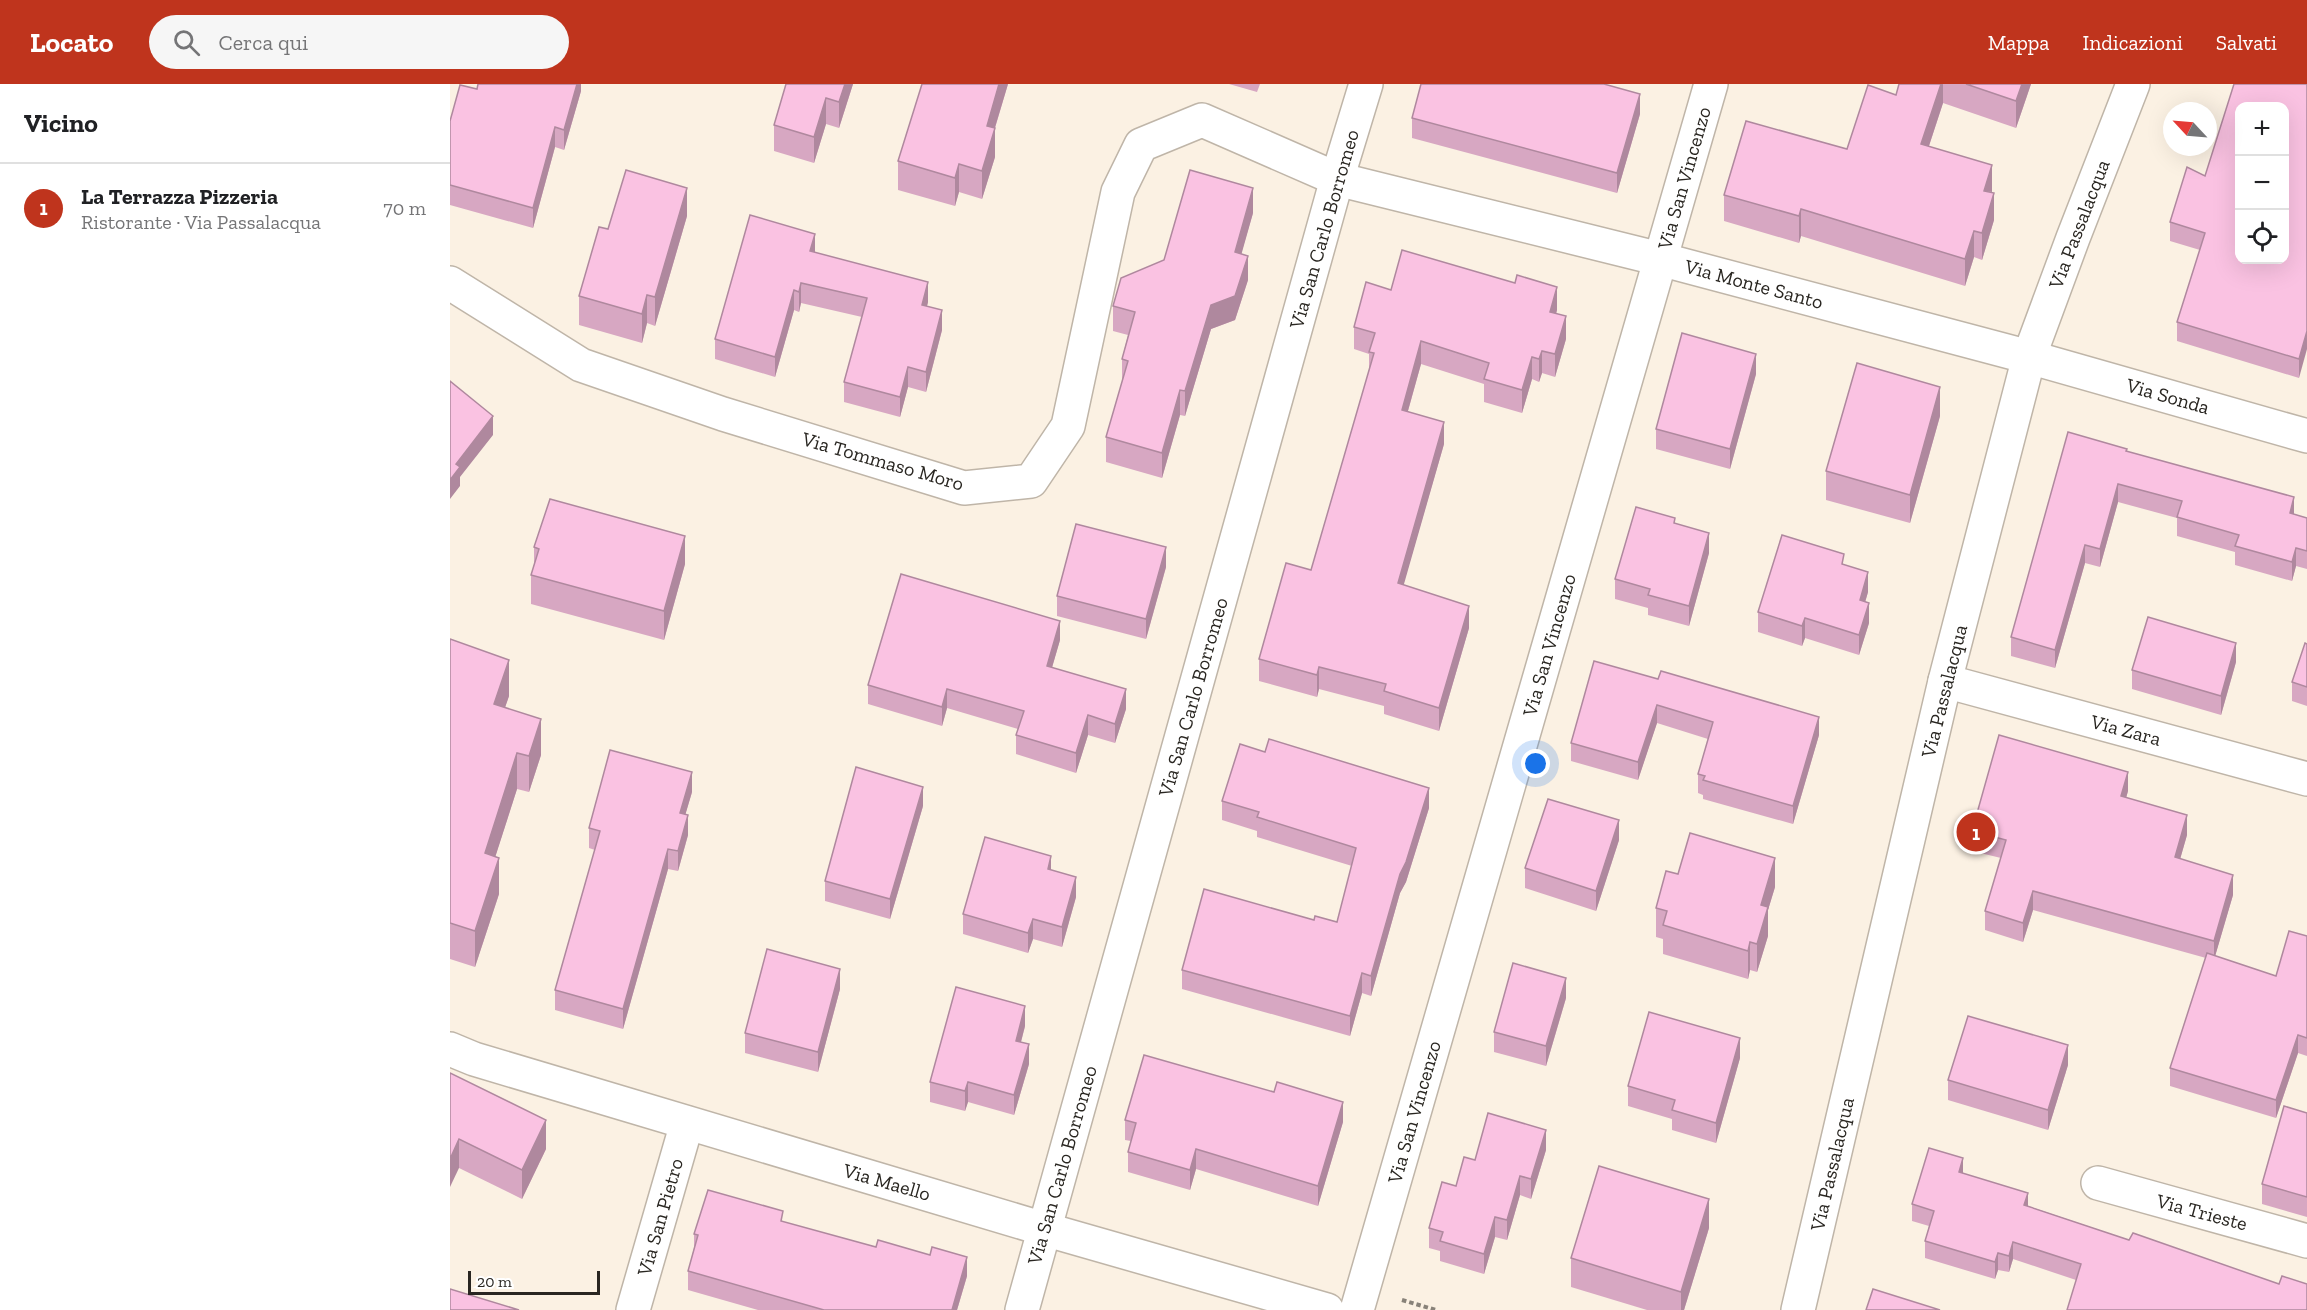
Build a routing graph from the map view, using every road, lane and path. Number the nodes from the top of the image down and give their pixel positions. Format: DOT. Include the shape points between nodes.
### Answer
graph roads {
  1 [pos="1366,84"];
  2 [pos="1711,84"];
  3 [pos="2133,84"];
  4 [pos="1338,179"];
  5 [pos="1660,259"];
  6 [pos="450,283"];
  7 [pos="2029,357"];
  8 [pos="2307,436"];
  9 [pos="1945,681"];
  10 [pos="2307,779"];
  11 [pos="450,1049"];
  12 [pos="687,1123"];
  13 [pos="2098,1183"];
  14 [pos="1044,1229"];
  15 [pos="2307,1241"];
  16 [pos="633,1310"];
  17 [pos="1022,1310"];
  18 [pos="1327,1310"];
  19 [pos="1357,1310"];
  20 [pos="1798,1310"];
  1 -- 4 [label="street, Via San Carlo Borromeo"];
  2 -- 5 [label="street, Via San Vincenzo"];
  3 -- 7 [label="street, Via Passalacqua"];
  4 -- 5 [label="street, Via Monte Santo"];
  4 -- 6 [label="street, Via Tommaso Moro" via="1202,120 1141,145 1118,192 1068,426 1031,481 964,488 723,414 581,365"];
  4 -- 14 [label="street, Via San Carlo Borromeo"];
  5 -- 7 [label="street, Via Monte Santo"];
  5 -- 19 [label="street, Via San Vincenzo"];
  7 -- 8 [label="street, Via Sonda"];
  7 -- 9 [label="street, Via Passalacqua"];
  9 -- 10 [label="street, Via Zara"];
  9 -- 20 [label="street, Via Passalacqua"];
  11 -- 12 [label="street, Via Maello"];
  12 -- 14 [label="street, Via Maello"];
  12 -- 16 [label="street, Via San Pietro"];
  13 -- 15 [label="street, Via Trieste"];
  14 -- 17 [label="street, Via San Carlo Borromeo"];
  14 -- 18 [label="street, Via Maello"];
}
